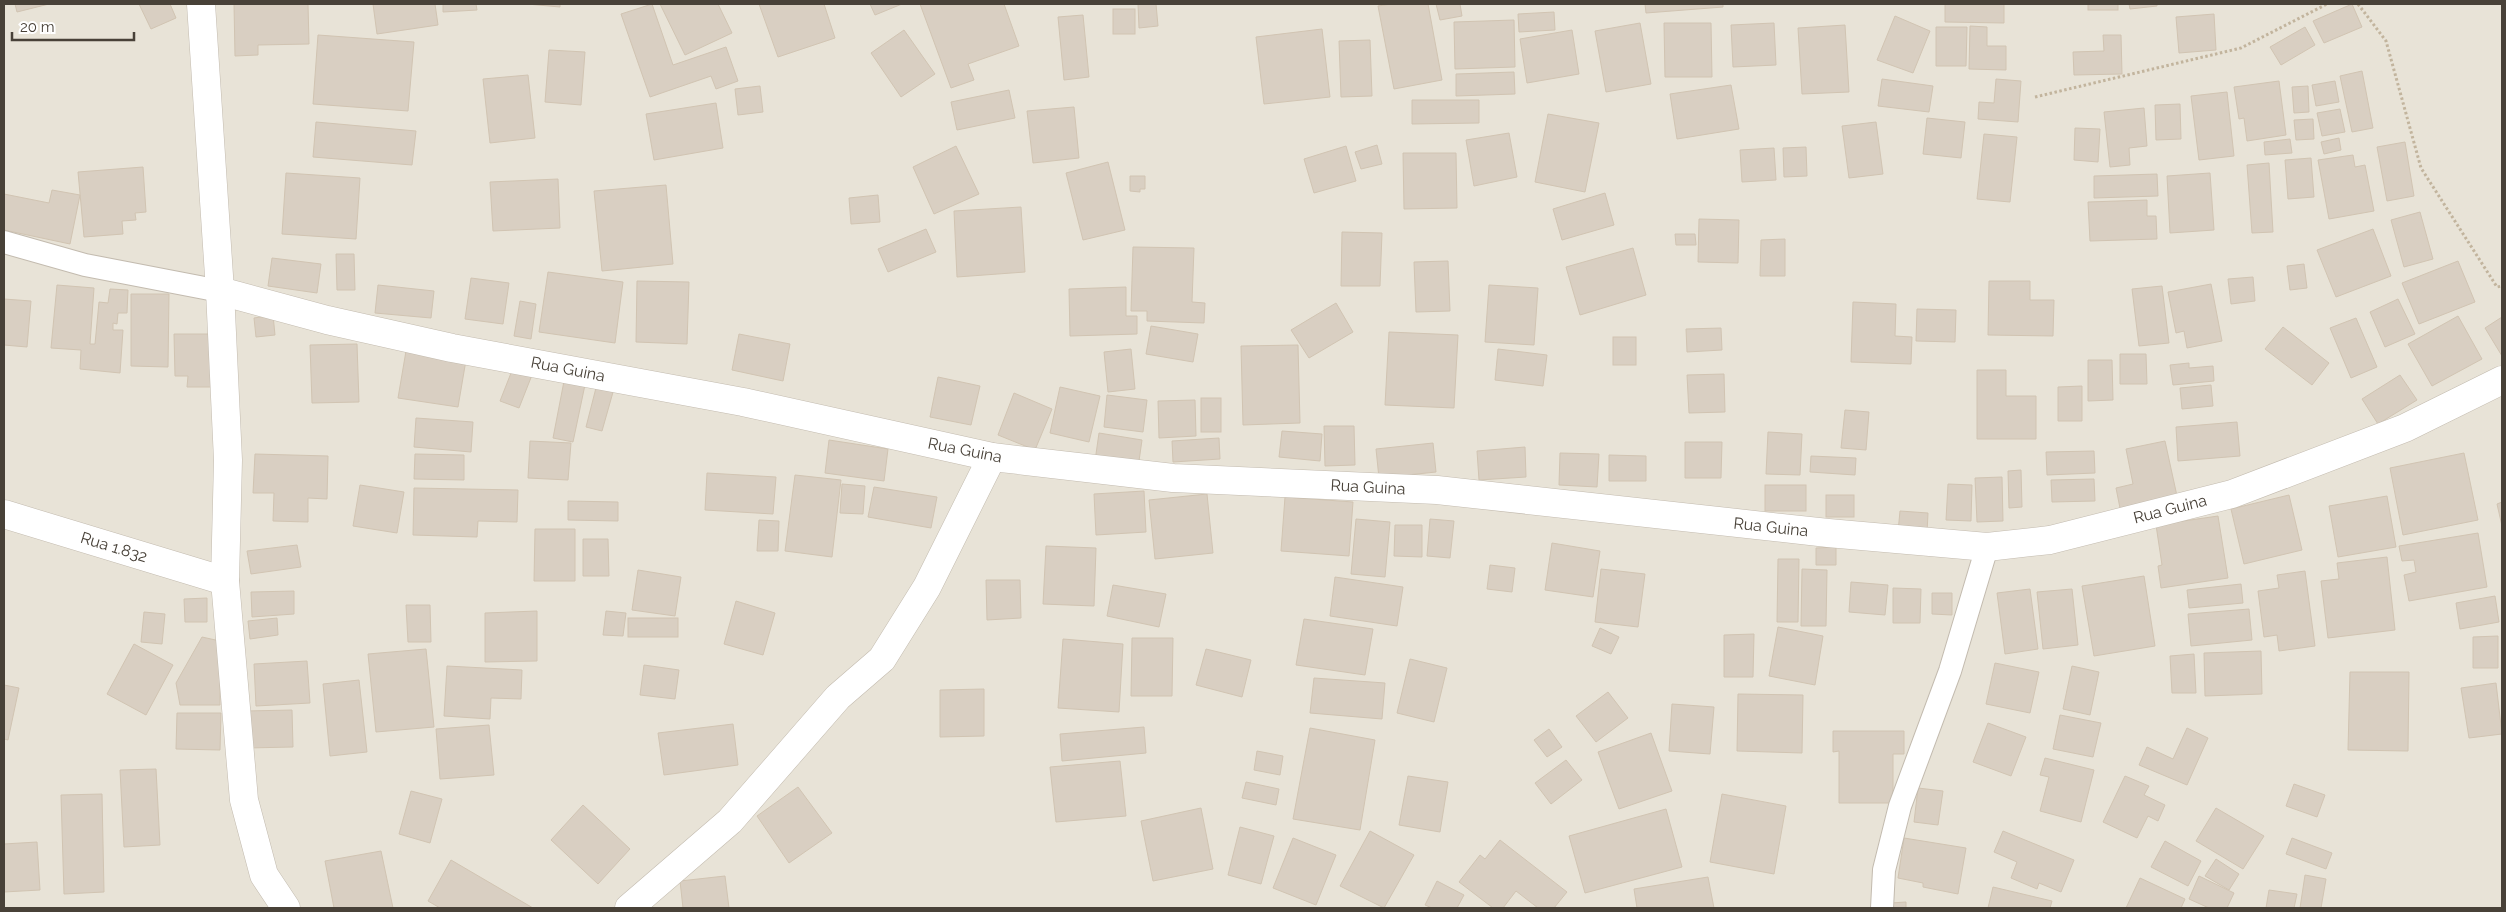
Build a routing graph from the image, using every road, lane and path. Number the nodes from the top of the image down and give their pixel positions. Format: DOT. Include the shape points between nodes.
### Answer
graph roads {
  1 [pos="202,4"];
  2 [pos="2327,4"];
  3 [pos="2358,4"];
  4 [pos="2036,97"];
  5 [pos="4,242"];
  6 [pos="2502,286"];
  7 [pos="220,291"];
  8 [pos="2502,380"];
  9 [pos="992,457"];
  10 [pos="4,514"];
  11 [pos="1987,547"];
  12 [pos="225,581"];
  13 [pos="286,908"];
  14 [pos="629,908"];
  15 [pos="1882,908"];
  1 -- 7 [label="street"];
  2 -- 4 [label="path" via="2241,48"];
  3 -- 6 [label="path" via="2386,41 2421,168 2497,288"];
  5 -- 7 [label="lane" via="85,265"];
  7 -- 9 [label="street, Rua Guina" via="327,320 452,348 743,402"];
  7 -- 12 [label="street" via="228,460"];
  8 -- 11 [label="street, Rua Guina" via="2405,428 2232,494 2050,540"];
  9 -- 11 [label="street, Rua Guina" via="1173,478 1437,490"];
  9 -- 14 [label="street" via="927,587 882,659 838,697 730,821"];
  10 -- 12 [label="street, Rua 1.832"];
  11 -- 15 [label="lane" via="1950,671 1900,806 1884,870"];
  12 -- 13 [label="street" via="244,800 264,875"];
}
